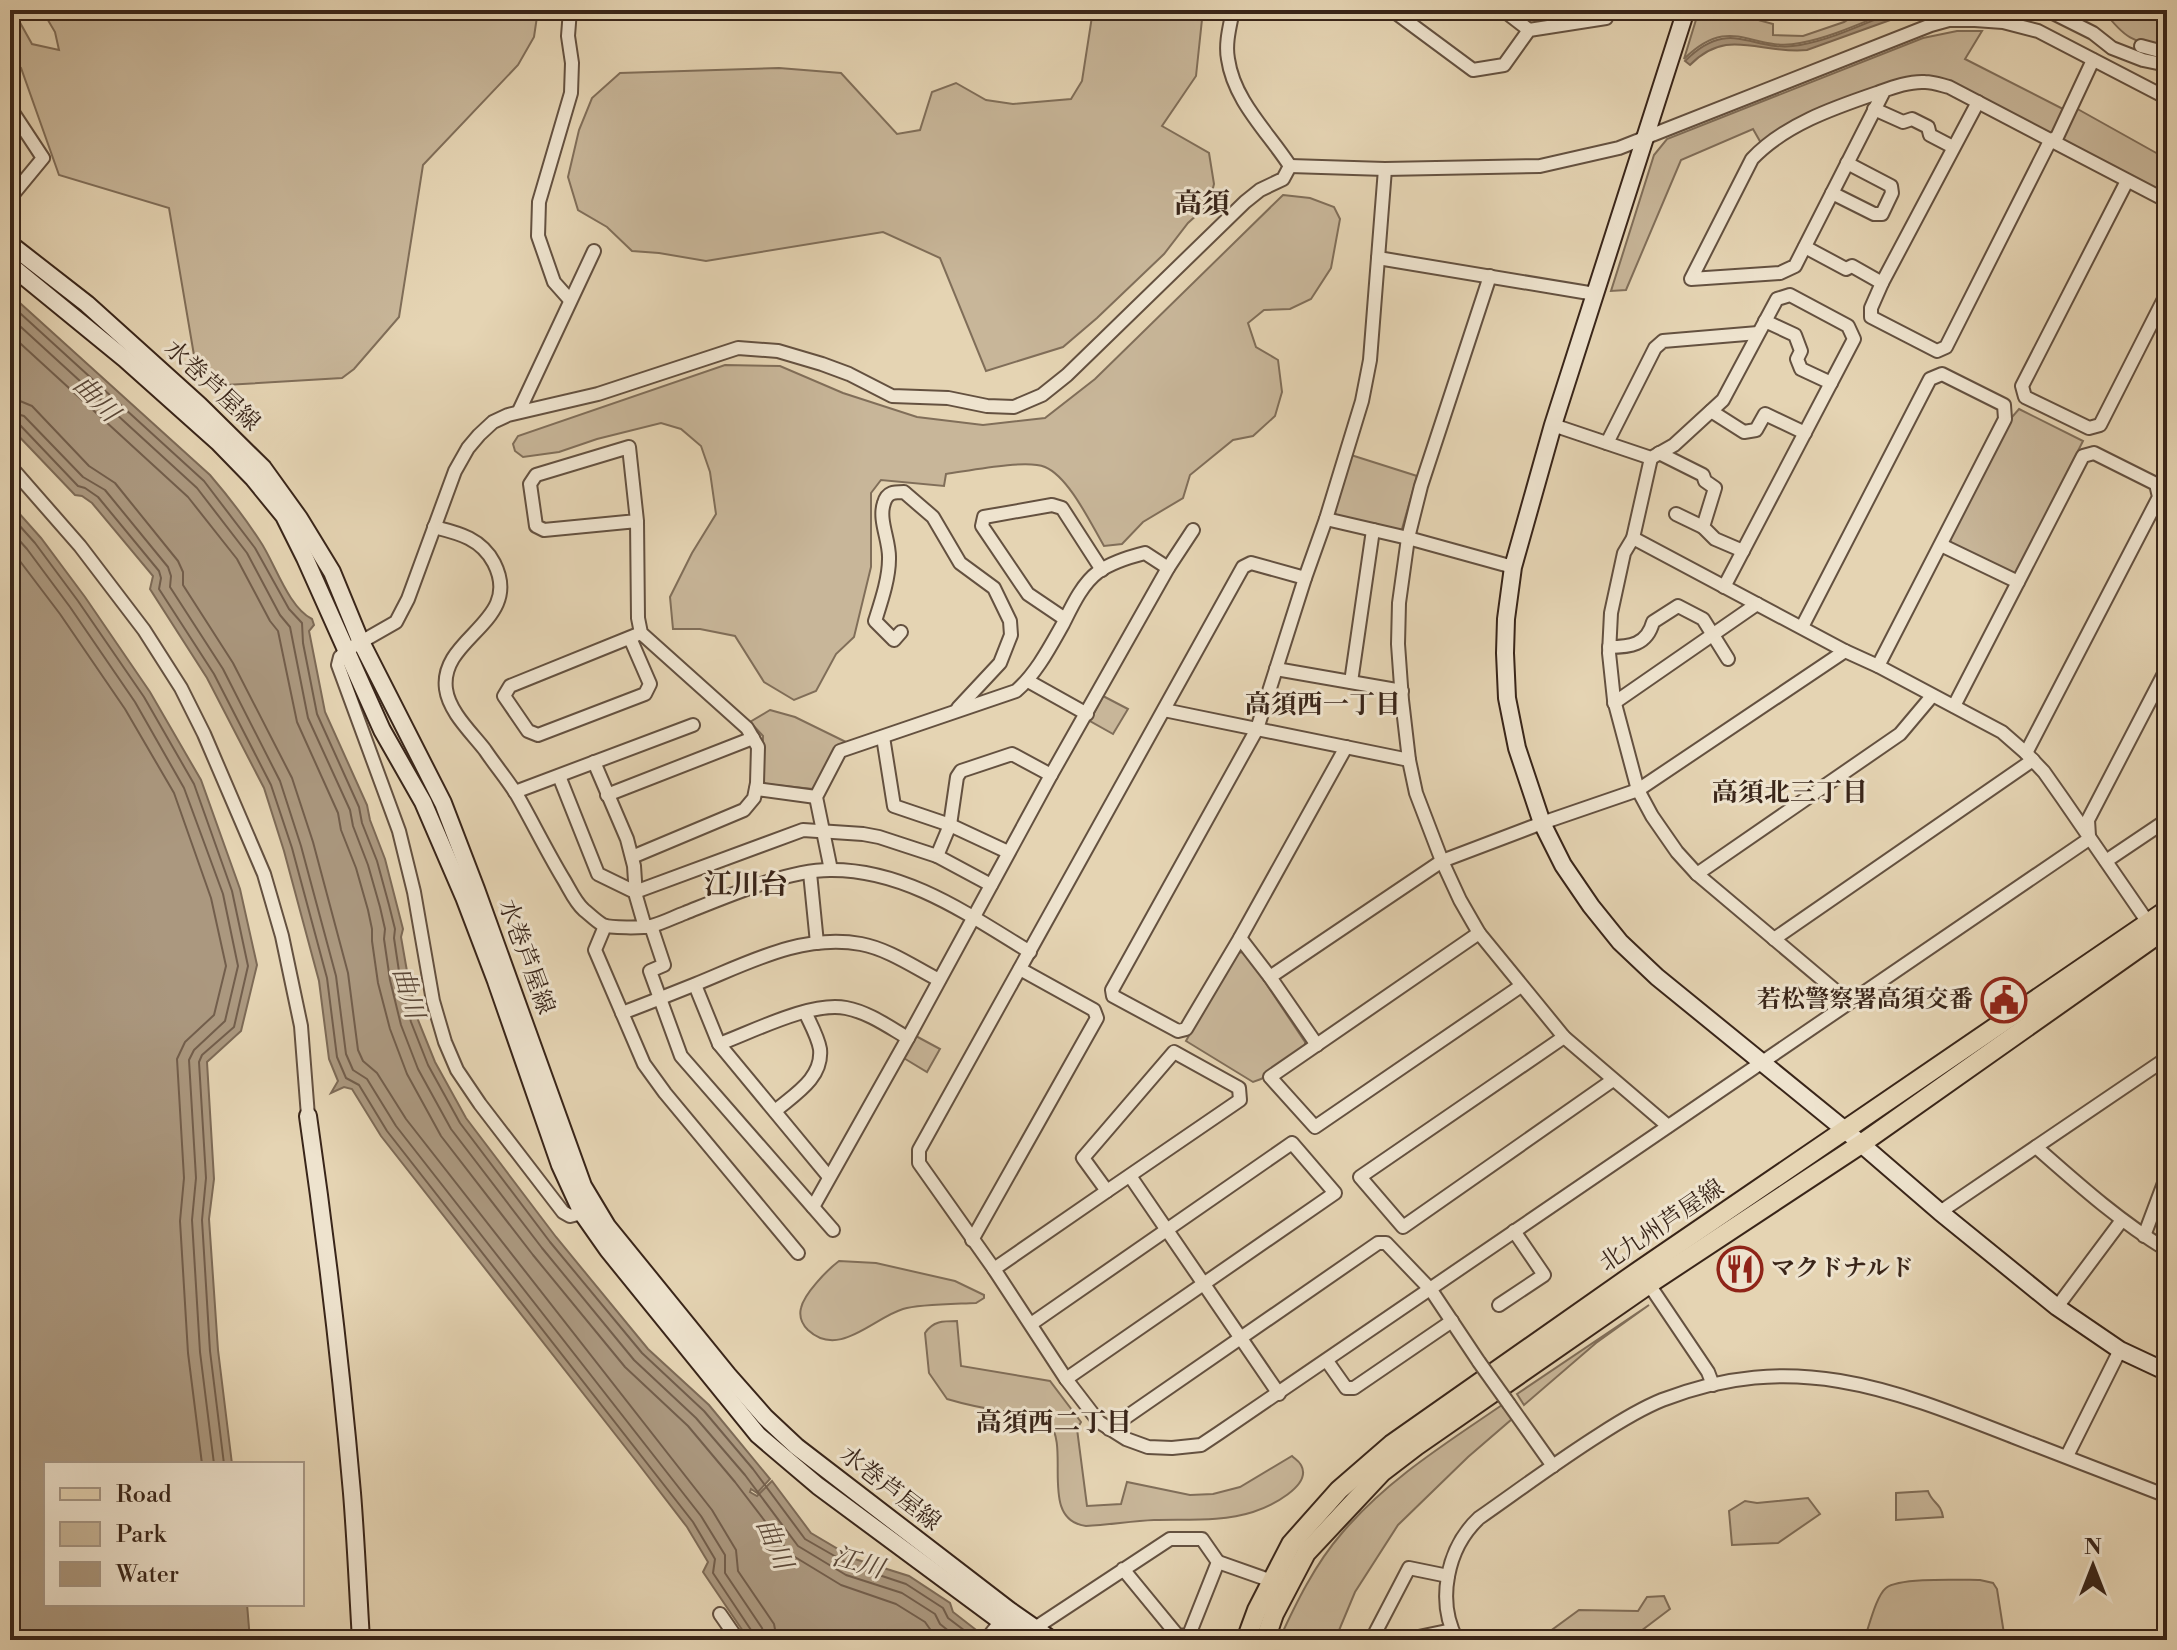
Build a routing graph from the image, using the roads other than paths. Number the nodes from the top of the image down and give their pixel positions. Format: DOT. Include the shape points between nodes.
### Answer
graph roads {
  1 [pos="570,10"];
  2 [pos="1233,10"];
  3 [pos="1392,10"];
  4 [pos="1503,10"];
  5 [pos="1608,10"];
  6 [pos="1686,10"];
  7 [pos="2047,10"];
  8 [pos="1988,15"];
  9 [pos="1529,30"];
  10 [pos="2141,46"];
  11 [pos="2167,53"];
  12 [pos="2093,60"];
  13 [pos="2167,65"];
  14 [pos="1884,91"];
  15 [pos="2167,98"];
  16 [pos="1978,102"];
  17 [pos="10,108"];
  18 [pos="1874,109"];
  19 [pos="1647,135"];
  20 [pos="2050,141"];
  21 [pos="1953,147"];
  22 [pos="1847,163"];
  23 [pos="1290,166"];
  24 [pos="1385,169"];
  25 [pos="2127,181"];
  26 [pos="1832,193"];
  27 [pos="10,198"];
  28 [pos="2167,201"];
  29 [pos="10,244"];
  30 [pos="1805,247"];
  31 [pos="594,251"];
  32 [pos="1378,258"];
  33 [pos="10,265"];
  34 [pos="1490,276"];
  35 [pos="1882,283"];
  36 [pos="2167,293"];
  37 [pos="1595,294"];
  38 [pos="570,300"];
  39 [pos="1765,321"];
  40 [pos="1758,333"];
  41 [pos="1831,383"];
  42 [pos="519,411"];
  43 [pos="1711,411"];
  44 [pos="1553,425"];
  45 [pos="1805,433"];
  46 [pos="1607,443"];
  47 [pos="1655,455"];
  48 [pos="10,466"];
  49 [pos="1676,514"];
  50 [pos="1326,519"];
  51 [pos="637,521"];
  52 [pos="434,527"];
  53 [pos="1703,527"];
  54 [pos="1193,530"];
  55 [pos="1373,530"];
  56 [pos="1408,538"];
  57 [pos="1633,538"];
  58 [pos="1941,545"];
  59 [pos="1743,551"];
  60 [pos="1513,567"];
  61 [pos="1168,568"];
  62 [pos="1102,570"];
  63 [pos="1305,578"];
  64 [pos="2018,582"];
  65 [pos="1724,587"];
  66 [pos="1757,604"];
  67 [pos="1065,619"];
  68 [pos="1802,627"];
  69 [pos="901,632"];
  70 [pos="1713,634"];
  71 [pos="635,636"];
  72 [pos="354,646"];
  73 [pos="1609,647"];
  74 [pos="1845,651"];
  75 [pos="1728,659"];
  76 [pos="1878,666"];
  77 [pos="2167,668"];
  78 [pos="1276,669"];
  79 [pos="1028,681"];
  80 [pos="1351,682"];
  81 [pos="1402,691"];
  82 [pos="1932,696"];
  83 [pos="1614,703"];
  84 [pos="1954,706"];
  85 [pos="1164,710"];
  86 [pos="955,711"];
  87 [pos="1087,714"];
  88 [pos="693,725"];
  89 [pos="1257,729"];
  90 [pos="883,737"];
  91 [pos="753,738"];
  92 [pos="1346,747"];
  93 [pos="2029,757"];
  94 [pos="1409,760"];
  95 [pos="594,762"];
  96 [pos="1051,775"];
  97 [pos="559,776"];
  98 [pos="756,789"];
  99 [pos="1638,790"];
  100 [pos="515,792"];
  101 [pos="607,795"];
  102 [pos="816,797"];
  103 [pos="2167,820"];
  104 [pos="1542,823"];
  105 [pos="950,825"];
  106 [pos="823,831"];
  107 [pos="2089,839"];
  108 [pos="1008,852"];
  109 [pos="937,856"];
  110 [pos="632,857"];
  111 [pos="1442,861"];
  112 [pos="2106,861"];
  113 [pos="831,870"];
  114 [pos="810,873"];
  115 [pos="1697,874"];
  116 [pos="991,885"];
  117 [pos="635,892"];
  118 [pos="2167,910"];
  119 [pos="974,917"];
  120 [pos="605,926"];
  121 [pos="648,926"];
  122 [pos="1479,933"];
  123 [pos="2160,934"];
  124 [pos="1240,938"];
  125 [pos="1774,939"];
  126 [pos="817,943"];
  127 [pos="1030,952"];
  128 [pos="1020,969"];
  129 [pos="1270,977"];
  130 [pos="939,980"];
  131 [pos="695,985"];
  132 [pos="1521,986"];
  133 [pos="659,999"];
  134 [pos="1849,1002"];
  135 [pos="805,1012"];
  136 [pos="622,1013"];
  137 [pos="1564,1037"];
  138 [pos="908,1038"];
  139 [pos="719,1044"];
  140 [pos="1317,1045"];
  141 [pos="2167,1058"];
  142 [pos="1761,1063"];
  143 [pos="1613,1080"];
  144 [pos="775,1111"];
  145 [pos="308,1116"];
  146 [pos="1668,1126"];
  147 [pos="1845,1130"];
  148 [pos="1861,1144"];
  149 [pos="2036,1147"];
  150 [pos="2167,1175"];
  151 [pos="1130,1176"];
  152 [pos="829,1177"];
  153 [pos="1107,1191"];
  154 [pos="813,1207"];
  155 [pos="1940,1212"];
  156 [pos="582,1213"];
  157 [pos="2122,1220"];
  158 [pos="1166,1229"];
  159 [pos="833,1230"];
  160 [pos="1514,1231"];
  161 [pos="2144,1236"];
  162 [pos="972,1240"];
  163 [pos="2167,1250"];
  164 [pos="798,1253"];
  165 [pos="994,1269"];
  166 [pos="1645,1277"];
  167 [pos="1204,1282"];
  168 [pos="1431,1290"];
  169 [pos="1499,1305"];
  170 [pos="2057,1307"];
  171 [pos="1452,1321"];
  172 [pos="1031,1324"];
  173 [pos="1241,1338"];
  174 [pos="2120,1350"];
  175 [pos="1327,1361"];
  176 [pos="2167,1372"];
  177 [pos="1066,1379"];
  178 [pos="1713,1385"];
  179 [pos="1279,1394"];
  180 [pos="1109,1429"];
  181 [pos="2067,1456"];
  182 [pos="1553,1466"];
  183 [pos="2167,1496"];
  184 [pos="1218,1562"];
  185 [pos="1123,1569"];
  186 [pos="1448,1576"];
  187 [pos="1272,1581"];
  188 [pos="720,1614"];
  189 [pos="994,1630"];
  190 [pos="1030,1634"];
  191 [pos="1454,1635"];
  192 [pos="361,1640"];
  193 [pos="738,1640"];
  194 [pos="1052,1640"];
  195 [pos="1246,1640"];
  196 [pos="1265,1640"];
  197 [pos="1374,1640"];
  198 [pos="1404,1640"];
  1 -- 38 [label="street" via="571,93 539,202 538,236 554,282"];
  2 -- 23 [label="street" via="1227,44 1231,73 1242,99"];
  3 -- 9 [label="street" via="1473,70 1504,65"];
  4 -- 9 [label="street"];
  5 -- 9 [label="street" via="1606,18"];
  6 -- 19 [label="main road"];
  7 -- 13 [label="street" via="2112,48"];
  8 -- 12 [label="street" via="2038,31"];
  8 -- 19 [label="street" via="1931,25"];
  10 -- 11 [label="street"];
  12 -- 15 [label="street"];
  12 -- 20 [label="street" via="2057,137"];
  14 -- 16 [label="street" via="1924,82"];
  14 -- 18 [label="street"];
  14 -- 30 [label="street" via="1836,107 1763,147 1691,279 1780,273 1795,266"];
  16 -- 20 [label="street"];
  16 -- 21 [label="street"];
  17 -- 27 [label="street" via="43,158"];
  18 -- 21 [label="street" via="1903,122 1912,119"];
  18 -- 22 [label="street"];
  19 -- 24 [label="street" via="1619,148 1540,166"];
  19 -- 37 [label="main road"];
  20 -- 25 [label="street"];
  20 -- 35 [label="street" via="1946,347 1937,351 1871,317"];
  21 -- 35 [label="street"];
  22 -- 26 [label="street"];
  22 -- 26 [label="street" via="1891,186 1882,214"];
  23 -- 24 [label="street"];
  23 -- 42 [label="street" via="1283,179 1245,202 1067,375 1042,395 1014,407 892,396 822,364 778,351 738,348 598,394"];
  24 -- 32 [label="street"];
  25 -- 28 [label="street"];
  25 -- 36 [label="street" via="2022,386 2025,397 2089,428 2100,425"];
  26 -- 30 [label="street"];
  29 -- 72 [label="main road, 水巻芦屋線" via="87,304 263,468 332,572"];
  30 -- 35 [label="street"];
  31 -- 38 [label="street"];
  32 -- 34 [label="street"];
  32 -- 50 [label="street" via="1362,401"];
  33 -- 72 [label="main road, 水巻芦屋線" via="125,359 253,478 284,516"];
  34 -- 37 [label="street"];
  34 -- 56 [label="street"];
  37 -- 44 [label="main road"];
  38 -- 42 [label="street"];
  39 -- 40 [label="street"];
  39 -- 41 [label="street" via="1795,335 1801,369"];
  39 -- 41 [label="street" via="1777,299 1790,295 1848,326 1854,339"];
  40 -- 43 [label="street" via="1723,400"];
  40 -- 46 [label="street" via="1663,341"];
  41 -- 45 [label="street"];
  42 -- 52 [label="street" via="493,422 468,448"];
  43 -- 45 [label="street" via="1744,432 1756,430 1765,414"];
  43 -- 47 [label="street"];
  44 -- 46 [label="street"];
  44 -- 60 [label="main road"];
  45 -- 59 [label="street"];
  46 -- 47 [label="street"];
  47 -- 53 [label="street" via="1703,475 1715,488"];
  47 -- 57 [label="street"];
  48 -- 145 [label="street" via="144,630 204,734 264,874 282,936 301,1026"];
  49 -- 53 [label="street"];
  50 -- 55 [label="street"];
  50 -- 63 [label="street"];
  51 -- 51 [label="street" via="629,447 536,475 530,484 536,526 544,530"];
  51 -- 71 [label="street"];
  52 -- 72 [label="street" via="396,622"];
  52 -- 100 [label="street" via="478,542 499,574 496,606 453,659 446,688 451,706"];
  53 -- 59 [label="street" via="1715,539"];
  54 -- 61 [label="street"];
  55 -- 56 [label="street"];
  55 -- 80 [label="street"];
  56 -- 60 [label="street"];
  56 -- 81 [label="street" via="1399,603"];
  57 -- 65 [label="street"];
  57 -- 73 [label="street" via="1624,553"];
  58 -- 64 [label="street"];
  58 -- 68 [label="street" via="2005,419 2004,405 1942,374 1930,379"];
  58 -- 76 [label="street"];
  59 -- 65 [label="street"];
  60 -- 104 [label="main road" via="1506,619 1507,698"];
  61 -- 62 [label="street" via="1145,553"];
  61 -- 87 [label="street"];
  62 -- 67 [label="street" via="1078,595"];
  62 -- 67 [label="street" via="1062,508 1052,505 984,517 982,526 1028,594"];
  63 -- 78 [label="street"];
  63 -- 85 [label="street" via="1251,563 1243,567"];
  64 -- 84 [label="street"];
  64 -- 93 [label="street" via="2083,456 2094,453 2156,484 2159,497"];
  65 -- 66 [label="street"];
  66 -- 68 [label="street"];
  66 -- 70 [label="street"];
  67 -- 79 [label="street"];
  68 -- 74 [label="street"];
  69 -- 86 [label="street" via="894,640 875,621 890,562 883,504 894,492 904,492 933,517 960,563 994,588 1010,621 1011,635 1000,663"];
  70 -- 73 [label="street" via="1703,619 1678,606 1653,622 1650,633 1631,647"];
  70 -- 75 [label="street"];
  70 -- 83 [label="street"];
  71 -- 71 [label="street" via="650,684 645,694 538,735 528,731 504,696 510,686"];
  71 -- 91 [label="street" via="740,721"];
  72 -- 156 [label="main road, 水巻芦屋線" via="382,730 423,802 464,897"];
  72 -- 156 [label="street" via="338,665 399,831 445,1042 480,1104 557,1205 570,1216"];
  72 -- 190 [label="main road, 水巻芦屋線" via="443,803 583,1186 607,1226 765,1417 1009,1610"];
  73 -- 83 [label="street"];
  74 -- 76 [label="street"];
  74 -- 99 [label="street"];
  76 -- 82 [label="street"];
  77 -- 107 [label="street" via="2088,820"];
  78 -- 80 [label="street"];
  78 -- 89 [label="street"];
  79 -- 86 [label="street" via="1016,691"];
  79 -- 87 [label="street"];
  80 -- 81 [label="street"];
  81 -- 94 [label="street"];
  82 -- 84 [label="street"];
  82 -- 115 [label="street" via="1900,734"];
  83 -- 99 [label="street"];
  84 -- 93 [label="street" via="2002,732"];
  85 -- 89 [label="street"];
  85 -- 127 [label="street"];
  86 -- 90 [label="street"];
  87 -- 96 [label="street"];
  88 -- 95 [label="street"];
  89 -- 92 [label="street"];
  89 -- 124 [label="street" via="1113,996 1178,1031 1186,1029"];
  90 -- 102 [label="street" via="840,751"];
  90 -- 105 [label="street" via="894,806"];
  91 -- 98 [label="street" via="758,747"];
  91 -- 101 [label="street"];
  92 -- 94 [label="street"];
  92 -- 124 [label="street"];
  93 -- 107 [label="street"];
  93 -- 125 [label="street"];
  94 -- 111 [label="street"];
  95 -- 97 [label="street"];
  95 -- 101 [label="street"];
  96 -- 105 [label="street" via="1012,754 961,771"];
  96 -- 108 [label="street"];
  97 -- 100 [label="street"];
  97 -- 117 [label="street" via="598,874"];
  98 -- 102 [label="street"];
  98 -- 110 [label="street" via="744,810"];
  99 -- 104 [label="street"];
  99 -- 115 [label="street"];
  100 -- 120 [label="street" via="577,901"];
  101 -- 110 [label="street"];
  102 -- 106 [label="street"];
  103 -- 112 [label="street"];
  104 -- 111 [label="street"];
  104 -- 142 [label="main road" via="1563,865 1620,942"];
  105 -- 108 [label="street"];
  105 -- 109 [label="street"];
  106 -- 109 [label="street" via="879,837"];
  106 -- 113 [label="street"];
  106 -- 117 [label="street" via="803,830"];
  107 -- 112 [label="street"];
  107 -- 134 [label="street"];
  108 -- 116 [label="street"];
  109 -- 116 [label="street"];
  110 -- 117 [label="street"];
  111 -- 122 [label="street"];
  111 -- 129 [label="street"];
  112 -- 123 [label="street"];
  113 -- 114 [label="street"];
  113 -- 119 [label="street" via="888,878"];
  114 -- 121 [label="street"];
  114 -- 126 [label="street"];
  115 -- 125 [label="street"];
  116 -- 119 [label="street"];
  117 -- 121 [label="street"];
  118 -- 123 [label="main road, 北九州芦屋線"];
  119 -- 127 [label="street"];
  119 -- 130 [label="street"];
  120 -- 121 [label="street"];
  120 -- 136 [label="street" via="595,950"];
  121 -- 133 [label="street" via="664,965 650,971"];
  122 -- 132 [label="street"];
  122 -- 140 [label="street"];
  123 -- 147 [label="main road, 北九州芦屋線"];
  123 -- 148 [label="main road, 北九州芦屋線"];
  124 -- 129 [label="street"];
  125 -- 134 [label="street"];
  126 -- 130 [label="street" via="861,944"];
  126 -- 131 [label="street" via="797,945"];
  127 -- 128 [label="street"];
  128 -- 162 [label="street" via="919,1150 919,1163"];
  128 -- 162 [label="street" via="1094,1010 1097,1018"];
  129 -- 140 [label="street"];
  130 -- 138 [label="street"];
  131 -- 133 [label="street"];
  131 -- 139 [label="street"];
  132 -- 137 [label="street"];
  132 -- 140 [label="street" via="1315,1127 1270,1077"];
  133 -- 136 [label="street"];
  133 -- 154 [label="street" via="681,1056"];
  134 -- 142 [label="street"];
  135 -- 138 [label="street" via="845,1008"];
  135 -- 139 [label="street"];
  135 -- 144 [label="street" via="820,1048 818,1068"];
  136 -- 164 [label="street" via="644,1064 665,1093"];
  137 -- 143 [label="street"];
  137 -- 143 [label="street" via="1360,1177 1403,1227"];
  138 -- 152 [label="street"];
  139 -- 144 [label="street"];
  141 -- 149 [label="street"];
  142 -- 146 [label="street"];
  142 -- 147 [label="main road"];
  143 -- 146 [label="street"];
  144 -- 152 [label="street"];
  145 -- 192 [label="main road" via="352,1494"];
  146 -- 160 [label="street"];
  147 -- 148 [label="main road"];
  147 -- 166 [label="main road, 北九州芦屋線"];
  148 -- 155 [label="main road"];
  148 -- 166 [label="main road, 北九州芦屋線"];
  149 -- 155 [label="street"];
  149 -- 157 [label="street"];
  150 -- 161 [label="street"];
  151 -- 153 [label="street"];
  151 -- 153 [label="street" via="1240,1100 1239,1088 1174,1052 1083,1158"];
  151 -- 158 [label="street"];
  152 -- 154 [label="street"];
  153 -- 165 [label="street"];
  154 -- 159 [label="street"];
  155 -- 170 [label="main road"];
  156 -- 189 [label="main road, 水巻芦屋線" via="758,1435"];
  157 -- 161 [label="street"];
  157 -- 170 [label="street"];
  158 -- 167 [label="street"];
  158 -- 167 [label="street" via="1292,1143 1335,1193"];
  158 -- 172 [label="street"];
  160 -- 168 [label="street"];
  160 -- 169 [label="street" via="1544,1275"];
  161 -- 163 [label="street"];
  162 -- 165 [label="street"];
  165 -- 172 [label="street"];
  166 -- 178 [label="street"];
  166 -- 187 [label="main road, 北九州芦屋線" via="1392,1444 1339,1490 1291,1544"];
  166 -- 196 [label="main road, 北九州芦屋線" via="1382,1472 1306,1553"];
  167 -- 173 [label="street"];
  167 -- 177 [label="street"];
  168 -- 171 [label="street"];
  168 -- 173 [label="street" via="1386,1243 1378,1243"];
  168 -- 175 [label="street"];
  170 -- 174 [label="main road"];
  171 -- 175 [label="street" via="1354,1388 1346,1388"];
  171 -- 182 [label="street, bridge"];
  172 -- 177 [label="street"];
  173 -- 179 [label="street"];
  173 -- 180 [label="street"];
  174 -- 176 [label="main road"];
  174 -- 181 [label="street"];
  175 -- 179 [label="street"];
  177 -- 180 [label="street"];
  178 -- 181 [label="street" via="1784,1376 1852,1382 1909,1397"];
  178 -- 182 [label="street" via="1633,1414"];
  179 -- 180 [label="street" via="1201,1445 1148,1447"];
  181 -- 183 [label="street"];
  182 -- 186 [label="street" via="1466,1530"];
  184 -- 185 [label="street" via="1202,1539 1170,1539"];
  184 -- 185 [label="street" via="1189,1635 1178,1636"];
  184 -- 187 [label="street"];
  185 -- 190 [label="street"];
  186 -- 191 [label="street" via="1446,1601"];
  186 -- 197 [label="street" via="1409,1568"];
  187 -- 195 [label="main road, 北九州芦屋線"];
  188 -- 193 [label="street"];
  189 -- 190 [label="main road, 水巻芦屋線"];
  190 -- 194 [label="main road, 水巻芦屋線"];
  191 -- 198 [label="street"];
}
